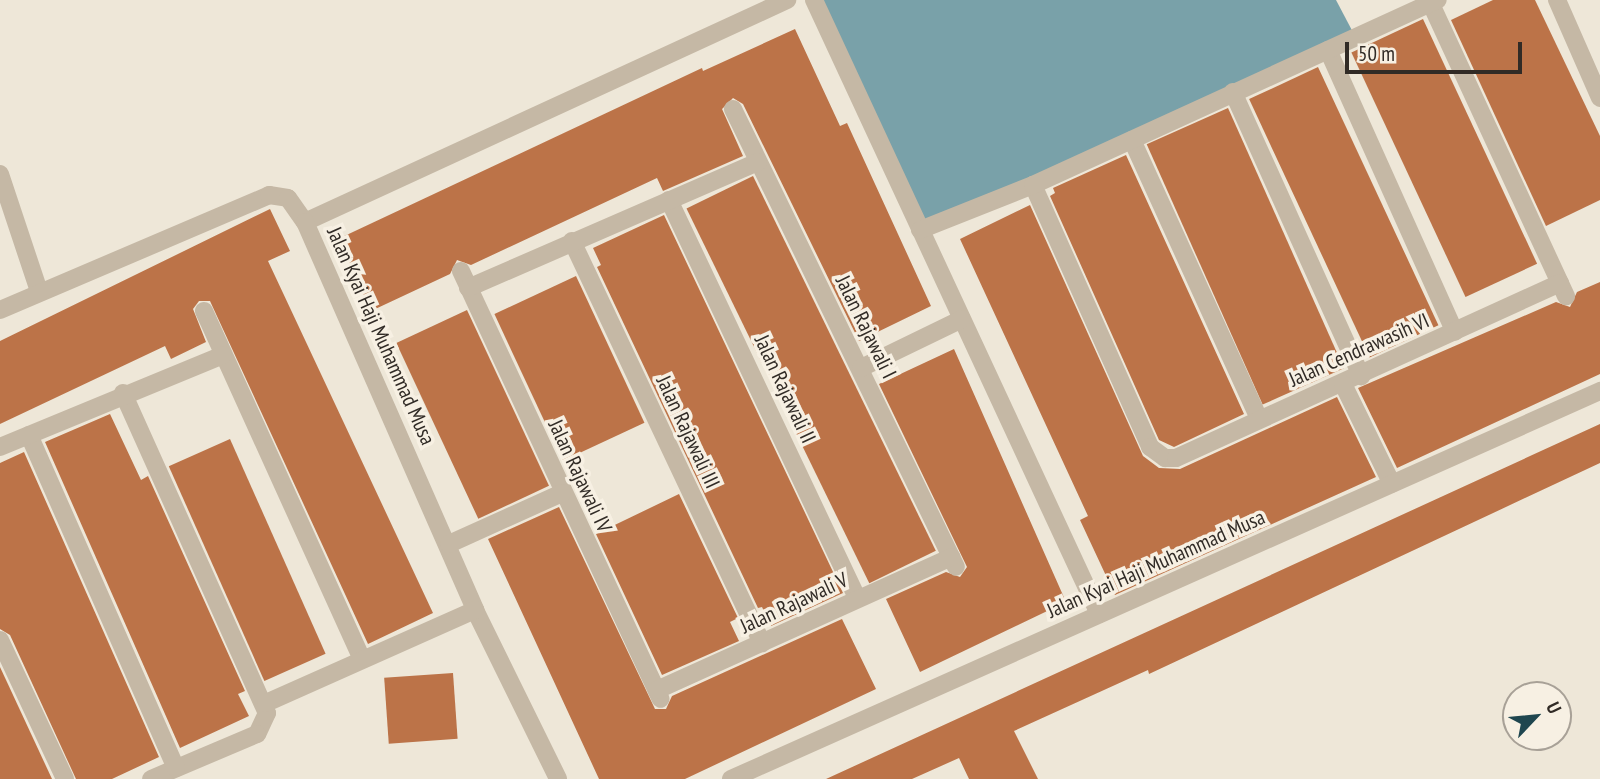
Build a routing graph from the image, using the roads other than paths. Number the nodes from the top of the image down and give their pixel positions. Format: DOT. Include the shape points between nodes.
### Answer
graph roads {
  1 [pos="787,0"];
  2 [pos="814,0"];
  3 [pos="1557,0"];
  4 [pos="1435,2"];
  5 [pos="1328,50"];
  6 [pos="1233,92"];
  7 [pos="1600,98"];
  8 [pos="733,109"];
  9 [pos="1132,140"];
  10 [pos="758,162"];
  11 [pos="0,174"];
  12 [pos="1033,185"];
  13 [pos="669,200"];
  14 [pos="305,222"];
  15 [pos="920,230"];
  16 [pos="572,241"];
  17 [pos="461,271"];
  18 [pos="468,288"];
  19 [pos="39,291"];
  20 [pos="0,310"];
  21 [pos="204,312"];
  22 [pos="962,319"];
  23 [pos="1455,332"];
  24 [pos="223,355"];
  25 [pos="861,368"];
  26 [pos="1361,376"];
  27 [pos="1343,384"];
  28 [pos="1600,391"];
  29 [pos="124,393"];
  30 [pos="1259,419"];
  31 [pos="29,435"];
  32 [pos="0,447"];
  33 [pos="1392,484"];
  34 [pos="562,493"];
  35 [pos="449,544"];
  36 [pos="953,562"];
  37 [pos="858,599"];
  38 [pos="475,610"];
  39 [pos="1099,614"];
  40 [pos="0,639"];
  41 [pos="762,643"];
  42 [pos="361,657"];
  43 [pos="659,695"];
  44 [pos="266,703"];
  45 [pos="176,768"];
  46 [pos="65,779"];
  47 [pos="151,779"];
  48 [pos="558,779"];
  49 [pos="731,779"];
  1 -- 14 [label="street"];
  2 -- 15 [label="street"];
  3 -- 7 [label="street"];
  4 -- 5 [label="street"];
  4 -- 23 [label="street, Jalan Cendrawasih VI" via="1563,290"];
  5 -- 6 [label="street"];
  5 -- 23 [label="street"];
  6 -- 9 [label="street"];
  6 -- 26 [label="street"];
  8 -- 10 [label="street, Jalan Rajawali I"];
  9 -- 12 [label="street"];
  9 -- 30 [label="street"];
  10 -- 13 [label="street"];
  10 -- 25 [label="street, Jalan Rajawali I"];
  11 -- 19 [label="street"];
  12 -- 15 [label="street"];
  12 -- 30 [label="street, Jalan Cendrawasih VI" via="1150,447 1164,458 1176,458"];
  13 -- 16 [label="street"];
  13 -- 37 [label="street, Jalan Rajawali II"];
  14 -- 19 [label="street, Jalan Kyai Haji Muhammad Musa" via="288,198 269,195"];
  14 -- 35 [label="street, Jalan Kyai Haji Muhammad Musa"];
  15 -- 22 [label="street"];
  16 -- 18 [label="street"];
  16 -- 41 [label="street, Jalan Rajawali III"];
  17 -- 18 [label="street, Jalan Rajawali IV"];
  18 -- 34 [label="street, Jalan Rajawali IV"];
  19 -- 20 [label="street, Jalan Kyai Haji Muhammad Musa"];
  21 -- 24 [label="street"];
  22 -- 25 [label="street"];
  22 -- 39 [label="street"];
  23 -- 26 [label="street, Jalan Cendrawasih VI"];
  24 -- 29 [label="street"];
  24 -- 42 [label="street"];
  25 -- 36 [label="street, Jalan Rajawali I"];
  26 -- 27 [label="street, Jalan Cendrawasih VI"];
  27 -- 30 [label="street, Jalan Cendrawasih VI"];
  27 -- 33 [label="street"];
  28 -- 33 [label="street, Jalan Kyai Haji Muhammad Musa"];
  29 -- 31 [label="street"];
  29 -- 44 [label="street"];
  31 -- 32 [label="street"];
  31 -- 45 [label="street"];
  33 -- 39 [label="street, Jalan Kyai Haji Muhammad Musa"];
  34 -- 35 [label="street"];
  34 -- 43 [label="street, Jalan Rajawali IV"];
  35 -- 38 [label="street, Jalan Kyai Haji Muhammad Musa"];
  36 -- 37 [label="street, Jalan Rajawali V"];
  37 -- 41 [label="street, Jalan Rajawali V"];
  38 -- 42 [label="street"];
  38 -- 48 [label="street, Jalan Kyai Haji Muhammad Musa"];
  39 -- 49 [label="street, Jalan Kyai Haji Muhammad Musa"];
  40 -- 46 [label="street"];
  41 -- 43 [label="street, Jalan Rajawali V"];
  42 -- 44 [label="street"];
  44 -- 45 [label="street" via="266,723 257,734"];
  45 -- 47 [label="street"];
}
